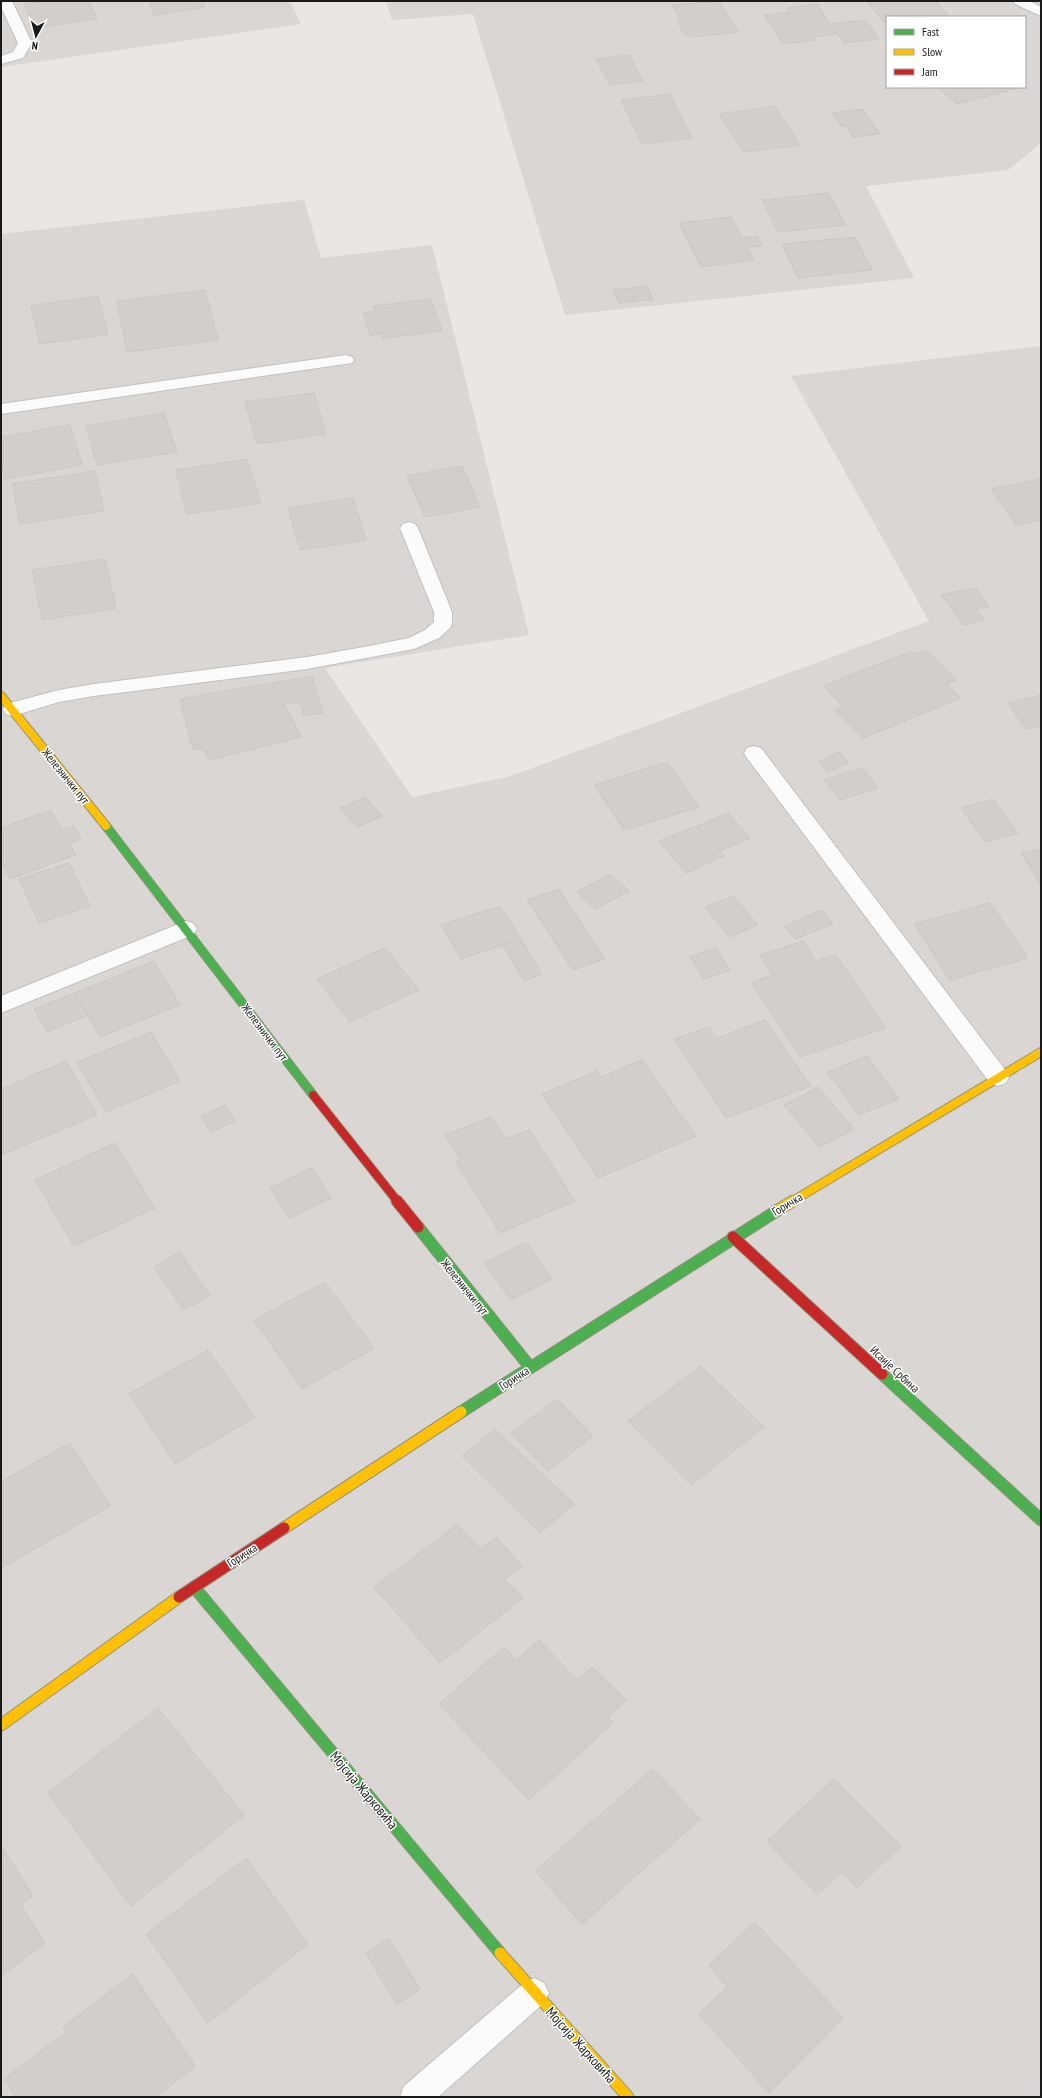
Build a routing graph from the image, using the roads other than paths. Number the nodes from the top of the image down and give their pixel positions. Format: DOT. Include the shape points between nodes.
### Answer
graph roads {
  1 [pos="5,1"];
  2 [pos="1020,1"];
  3 [pos="1041,12"];
  4 [pos="1,60"];
  5 [pos="346,360"];
  6 [pos="1,409"];
  7 [pos="409,528"];
  8 [pos="7,703"];
  9 [pos="754,753"];
  10 [pos="186,929"];
  11 [pos="1,1005"];
  12 [pos="1041,1052"];
  13 [pos="998,1077"];
  14 [pos="733,1237"];
  15 [pos="530,1367"];
  16 [pos="1041,1520"];
  17 [pos="194,1587"];
  18 [pos="1,1725"];
  19 [pos="534,1992"];
  20 [pos="415,2097"];
  21 [pos="628,2097"];
  1 -- 4 [label="street" via="25,43 18,55"];
  2 -- 3 [label="street"];
  5 -- 6 [label="street"];
  7 -- 8 [label="street" via="443,612 443,624 432,634 414,643 307,663"];
  8 -- 10 [label="street, Железнички пут" via="130,855"];
  9 -- 13 [label="street"];
  10 -- 11 [label="street"];
  10 -- 15 [label="street, Железнички пут" via="326,1112"];
  12 -- 13 [label="street, Горичка"];
  13 -- 14 [label="street, Горичка"];
  14 -- 15 [label="street, Горичка"];
  14 -- 16 [label="street, Исаије Србина"];
  15 -- 17 [label="street, Горичка"];
  17 -- 18 [label="street, Горичка"];
  17 -- 19 [label="street, Мојсија Жарковића"];
  19 -- 20 [label="street"];
  19 -- 21 [label="street, Мојсија Жарковића"];
}
